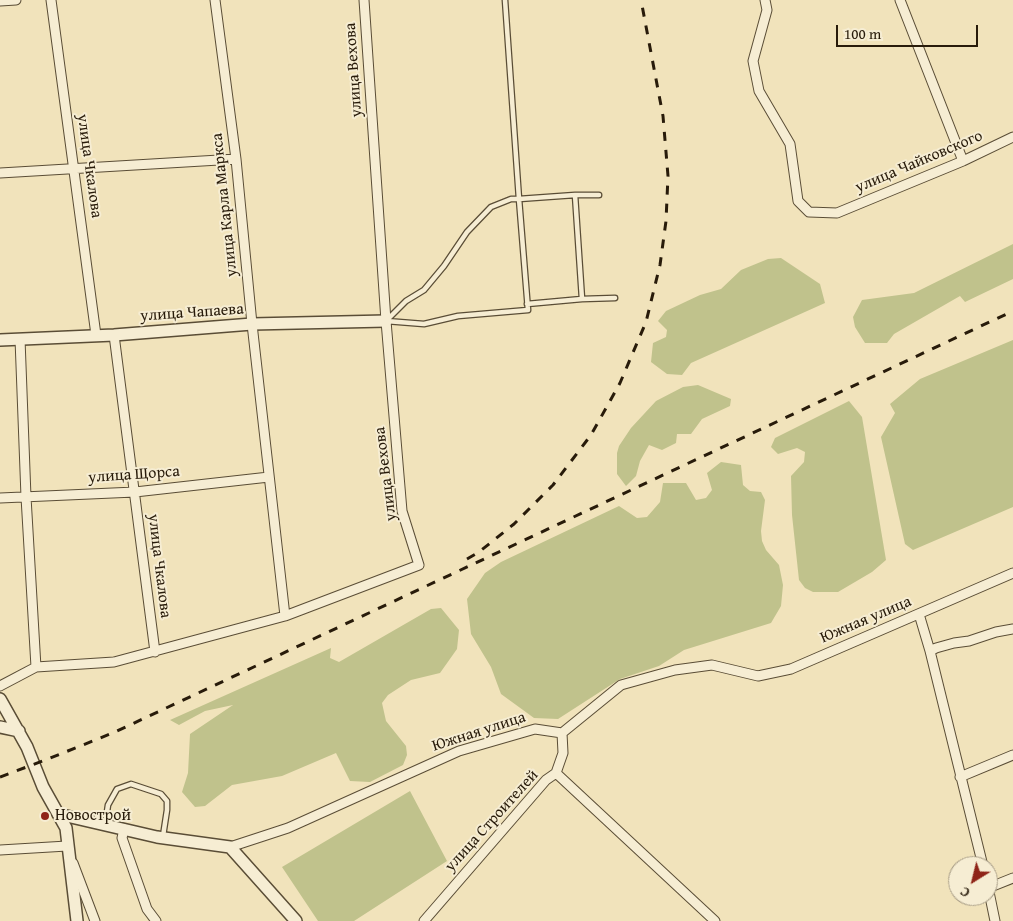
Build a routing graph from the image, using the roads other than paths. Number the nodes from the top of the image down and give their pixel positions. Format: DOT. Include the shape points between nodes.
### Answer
graph roads {
  1 [pos="16,0"];
  2 [pos="51,0"];
  3 [pos="215,0"];
  4 [pos="364,0"];
  5 [pos="504,0"];
  6 [pos="765,0"];
  7 [pos="900,0"];
  8 [pos="0,1"];
  9 [pos="1013,137"];
  10 [pos="236,159"];
  11 [pos="963,161"];
  12 [pos="74,169"];
  13 [pos="0,173"];
  14 [pos="576,195"];
  15 [pos="599,195"];
  16 [pos="520,199"];
  17 [pos="615,298"];
  18 [pos="582,299"];
  19 [pos="527,304"];
  20 [pos="386,321"];
  21 [pos="252,324"];
  22 [pos="114,335"];
  23 [pos="96,336"];
  24 [pos="20,339"];
  25 [pos="0,340"];
  26 [pos="269,477"];
  27 [pos="135,492"];
  28 [pos="26,496"];
  29 [pos="0,498"];
  30 [pos="1013,573"];
  31 [pos="919,614"];
  32 [pos="285,616"];
  33 [pos="1013,629"];
  34 [pos="930,651"];
  35 [pos="155,652"];
  36 [pos="36,667"];
  37 [pos="0,686"];
  38 [pos="0,699"];
  39 [pos="0,727"];
  40 [pos="18,731"];
  41 [pos="562,732"];
  42 [pos="1013,755"];
  43 [pos="556,773"];
  44 [pos="960,777"];
  45 [pos="58,814"];
  46 [pos="105,825"];
  47 [pos="124,829"];
  48 [pos="162,837"];
  49 [pos="230,846"];
  50 [pos="68,848"];
  51 [pos="0,850"];
  52 [pos="980,856"];
  53 [pos="1013,878"];
  54 [pos="998,884"];
  55 [pos="992,906"];
  56 [pos="77,921"];
  57 [pos="95,921"];
  58 [pos="156,921"];
  59 [pos="296,921"];
  60 [pos="424,921"];
  61 [pos="715,921"];
  62 [pos="995,921"];
  1 -- 8 [label="street"];
  2 -- 12 [label="street, улица Чкалова"];
  3 -- 10 [label="street, улица Карла Маркса"];
  4 -- 20 [label="street, улица Вехова"];
  5 -- 16 [label="lane"];
  6 -- 11 [label="street, улица Чайковского" via="768,10 754,61 759,91 790,144 798,201 808,212 837,212"];
  7 -- 11 [label="street"];
  9 -- 11 [label="street, улица Чайковского"];
  10 -- 12 [label="street"];
  10 -- 21 [label="street, улица Карла Маркса"];
  12 -- 13 [label="street"];
  12 -- 23 [label="street, улица Чкалова"];
  14 -- 15 [label="lane"];
  14 -- 16 [label="lane"];
  14 -- 18 [label="lane"];
  16 -- 19 [label="lane"];
  16 -- 20 [label="lane" via="510,199 491,207 467,232 424,290 406,301"];
  17 -- 18 [label="lane"];
  18 -- 19 [label="lane"];
  19 -- 20 [label="lane" via="528,310 458,316 424,324"];
  20 -- 21 [label="street, улица Чапаева"];
  20 -- 32 [label="street, улица Вехова" via="402,511 419,565"];
  21 -- 22 [label="street, улица Чапаева"];
  21 -- 26 [label="street, улица Карла Маркса"];
  22 -- 23 [label="street, улица Чапаева"];
  22 -- 27 [label="street, улица Чкалова"];
  23 -- 24 [label="street, улица Чапаева"];
  24 -- 25 [label="street, улица Чапаева"];
  24 -- 28 [label="street"];
  26 -- 27 [label="street, улица Щорса"];
  26 -- 32 [label="street, улица Карла Маркса"];
  27 -- 28 [label="street, улица Щорса"];
  27 -- 35 [label="street, улица Чкалова"];
  28 -- 29 [label="street, улица Щорса"];
  28 -- 36 [label="street"];
  30 -- 31 [label="street, Южная улица"];
  31 -- 34 [label="street"];
  31 -- 41 [label="street, Южная улица" via="791,669 758,676 712,665 675,670 621,685"];
  32 -- 35 [label="street, улица Вехова"];
  33 -- 34 [label="street"];
  34 -- 44 [label="street"];
  35 -- 36 [label="street, улица Вехова" via="114,662"];
  36 -- 37 [label="street, улица Вехова"];
  38 -- 40 [label="street"];
  39 -- 40 [label="street"];
  40 -- 45 [label="street"];
  41 -- 43 [label="street, улица Строителей" via="563,753"];
  41 -- 49 [label="street, Южная улица" via="535,729 459,751 288,828"];
  42 -- 44 [label="street"];
  43 -- 60 [label="street, улица Строителей" via="546,780"];
  43 -- 61 [label="street"];
  44 -- 52 [label="street"];
  45 -- 46 [label="street"];
  45 -- 50 [label="street" via="66,828"];
  46 -- 47 [label="street"];
  46 -- 48 [label="lane" via="108,805 117,789 131,784 162,794 167,801"];
  47 -- 48 [label="street"];
  47 -- 58 [label="street" via="122,838 147,908"];
  48 -- 49 [label="street"];
  49 -- 59 [label="street"];
  50 -- 51 [label="street"];
  50 -- 56 [label="street"];
  50 -- 57 [label="street"];
  53 -- 54 [label="street"];
  55 -- 62 [label="street"];
}
